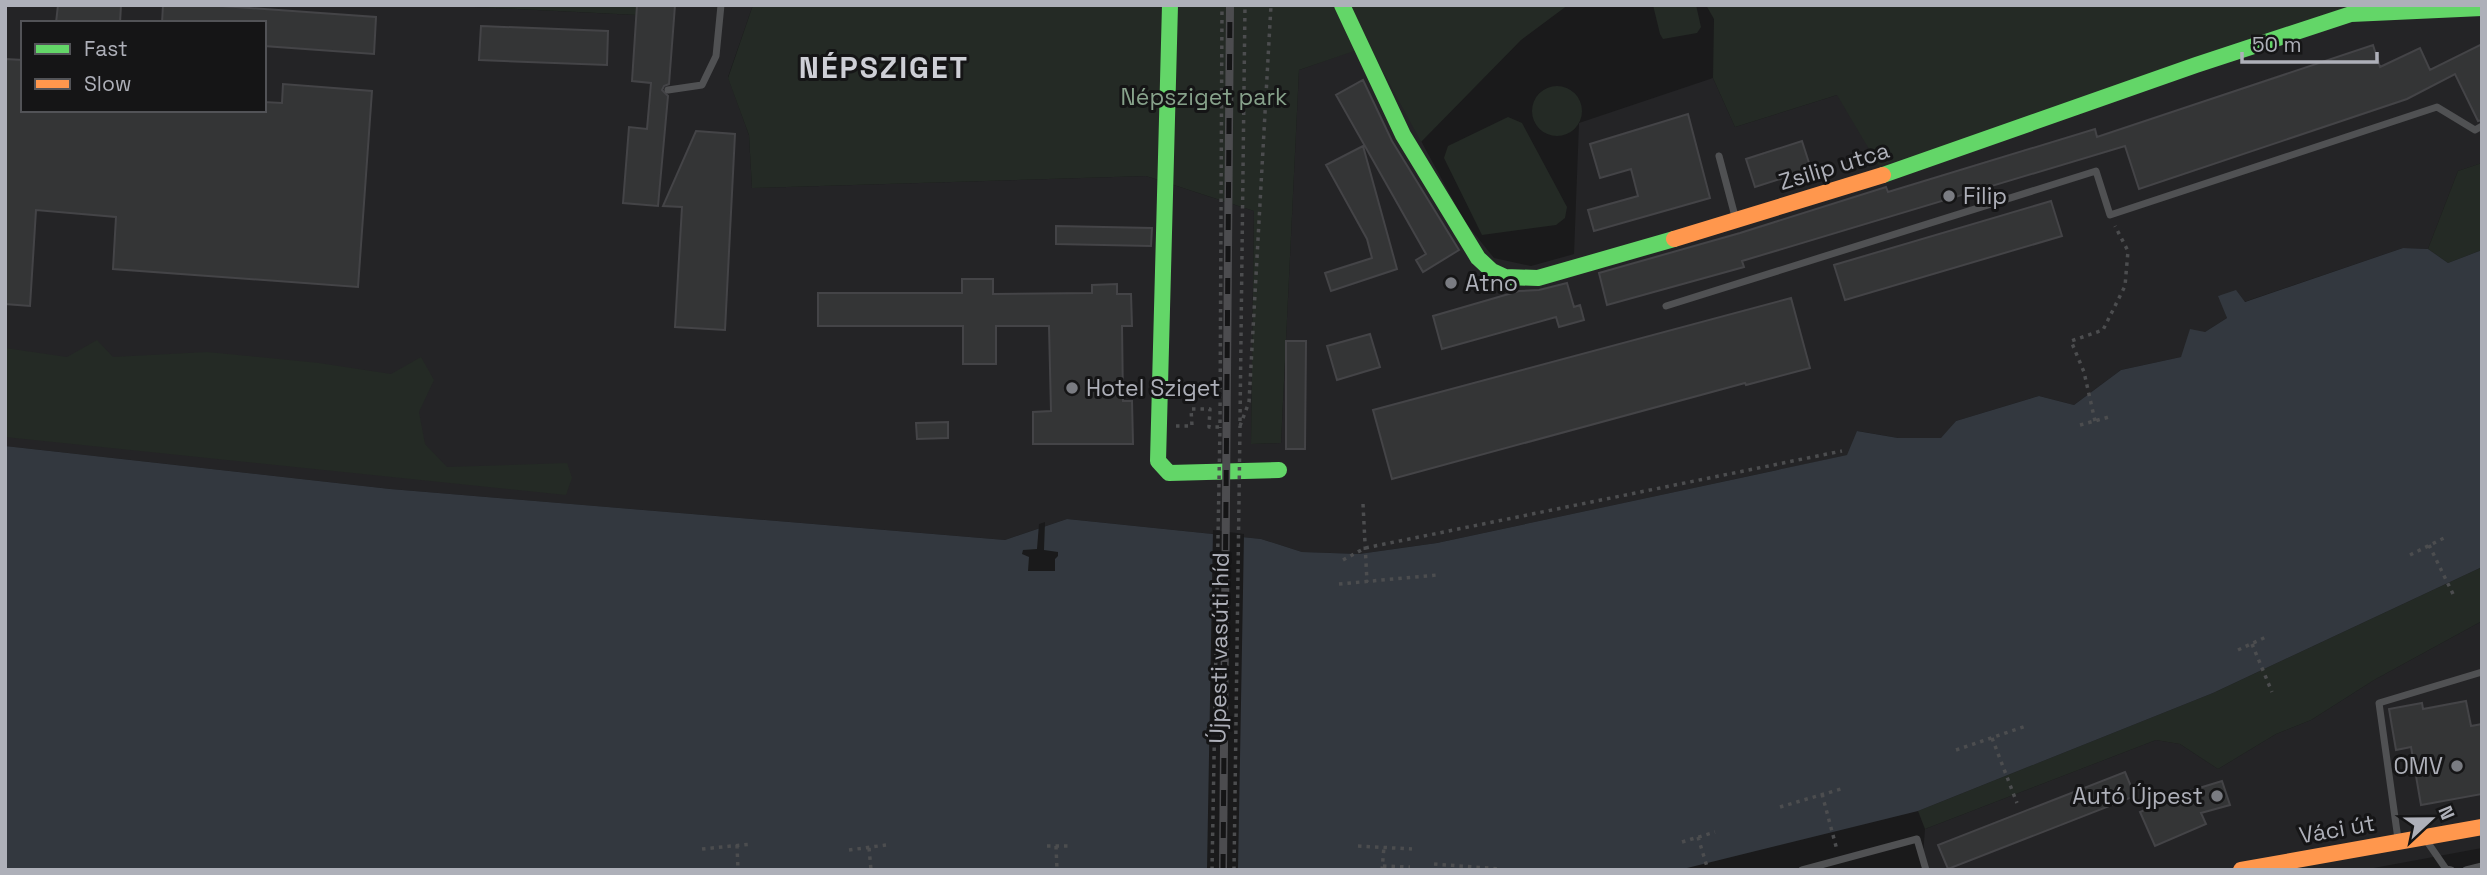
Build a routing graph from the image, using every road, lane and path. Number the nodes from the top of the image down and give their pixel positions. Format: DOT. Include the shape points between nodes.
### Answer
graph roads {
  1 [pos="721,5"];
  2 [pos="1170,5"];
  3 [pos="1222,5"];
  4 [pos="1245,5"];
  5 [pos="1271,5"];
  6 [pos="1342,5"];
  7 [pos="2482,8"];
  8 [pos="668,90"];
  9 [pos="2482,126"];
  10 [pos="1719,156"];
  11 [pos="2110,215"];
  12 [pos="1737,221"];
  13 [pos="1666,306"];
  14 [pos="2109,416"];
  15 [pos="2095,421"];
  16 [pos="2080,425"];
  17 [pos="1160,426"];
  18 [pos="1240,426"];
  19 [pos="1220,427"];
  20 [pos="1842,451"];
  21 [pos="1279,470"];
  22 [pos="1363,504"];
  23 [pos="2446,537"];
  24 [pos="2429,545"];
  25 [pos="1366,548"];
  26 [pos="2410,555"];
  27 [pos="1343,560"];
  28 [pos="1437,575"];
  29 [pos="1367,582"];
  30 [pos="1339,584"];
  31 [pos="2453,594"];
  32 [pos="2268,636"];
  33 [pos="2252,644"];
  34 [pos="2238,650"];
  35 [pos="2482,672"];
  36 [pos="2272,692"];
  37 [pos="2026,726"];
  38 [pos="1993,738"];
  39 [pos="1956,750"];
  40 [pos="1841,789"];
  41 [pos="1822,794"];
  42 [pos="2017,803"];
  43 [pos="1780,807"];
  44 [pos="2482,827"];
  45 [pos="1715,832"];
  46 [pos="2424,836"];
  47 [pos="1698,837"];
  48 [pos="2399,841"];
  49 [pos="1682,842"];
  50 [pos="751,844"];
  51 [pos="737,845"];
  52 [pos="886,845"];
  53 [pos="1047,846"];
  54 [pos="1056,846"];
  55 [pos="1068,846"];
  56 [pos="1358,846"];
  57 [pos="1384,847"];
  58 [pos="869,848"];
  59 [pos="702,849"];
  60 [pos="1412,849"];
  61 [pos="849,850"];
  62 [pos="1840,859"];
  63 [pos="1434,864"];
  64 [pos="2482,866"];
  65 [pos="1410,867"];
  66 [pos="1383,868"];
  67 [pos="1458,868"];
  68 [pos="1500,869"];
  69 [pos="738,870"];
  70 [pos="871,870"];
  71 [pos="1057,870"];
  72 [pos="1212,870"];
  73 [pos="1234,870"];
  74 [pos="1708,870"];
  75 [pos="1802,870"];
  76 [pos="1926,870"];
  77 [pos="2241,870"];
  78 [pos="2451,870"];
  79 [pos="2466,870"];
  1 -- 8 [label="lane" via="716,57 702,85"];
  2 -- 17 [label="street"];
  3 -- 19 [label="path"];
  4 -- 18 [label="path, Újpesti vasúti híd"];
  5 -- 18 [label="path" via="1249,402"];
  6 -- 12 [label="street, Zsilip utca" via="1403,135 1478,258 1498,275 1514,281 1538,278"];
  7 -- 12 [label="street, Zsilip utca" via="2351,14"];
  9 -- 11 [label="lane" via="2474,130 2437,107"];
  10 -- 12 [label="lane"];
  11 -- 13 [label="lane" via="2095,171"];
  11 -- 15 [label="path" via="2128,251 2125,286 2103,330 2071,341 2084,372"];
  14 -- 15 [label="path"];
  15 -- 16 [label="path"];
  17 -- 19 [label="path" via="1192,426 1191,408 1210,409 1209,427"];
  17 -- 21 [label="street" via="1158,461 1169,473"];
  18 -- 73 [label="path, Újpesti vasúti híd, bridge"];
  19 -- 72 [label="path, bridge"];
  20 -- 25 [label="path"];
  22 -- 25 [label="path"];
  23 -- 24 [label="path"];
  24 -- 26 [label="path"];
  24 -- 31 [label="path"];
  25 -- 27 [label="path"];
  25 -- 29 [label="path"];
  28 -- 29 [label="path"];
  29 -- 30 [label="path"];
  32 -- 33 [label="path"];
  33 -- 34 [label="path"];
  33 -- 36 [label="path"];
  35 -- 48 [label="lane" via="2379,703"];
  37 -- 38 [label="path"];
  38 -- 39 [label="path"];
  38 -- 42 [label="path"];
  40 -- 41 [label="path"];
  41 -- 43 [label="path"];
  41 -- 62 [label="path"];
  44 -- 46 [label="street, Váci út"];
  45 -- 47 [label="path"];
  46 -- 48 [label="street, Váci út"];
  46 -- 78 [label="lane"];
  47 -- 49 [label="path"];
  47 -- 74 [label="path"];
  48 -- 77 [label="street, Váci út"];
  50 -- 51 [label="path"];
  51 -- 59 [label="path"];
  51 -- 69 [label="path"];
  52 -- 58 [label="path"];
  53 -- 54 [label="path"];
  54 -- 55 [label="path"];
  54 -- 71 [label="path"];
  56 -- 57 [label="path"];
  57 -- 60 [label="path"];
  57 -- 66 [label="path"];
  58 -- 61 [label="path"];
  58 -- 70 [label="path"];
  62 -- 75 [label="lane"];
  62 -- 76 [label="lane" via="1917,839"];
  63 -- 67 [label="path"];
  64 -- 79 [label="lane"];
  65 -- 66 [label="path"];
  67 -- 68 [label="path"];
}
